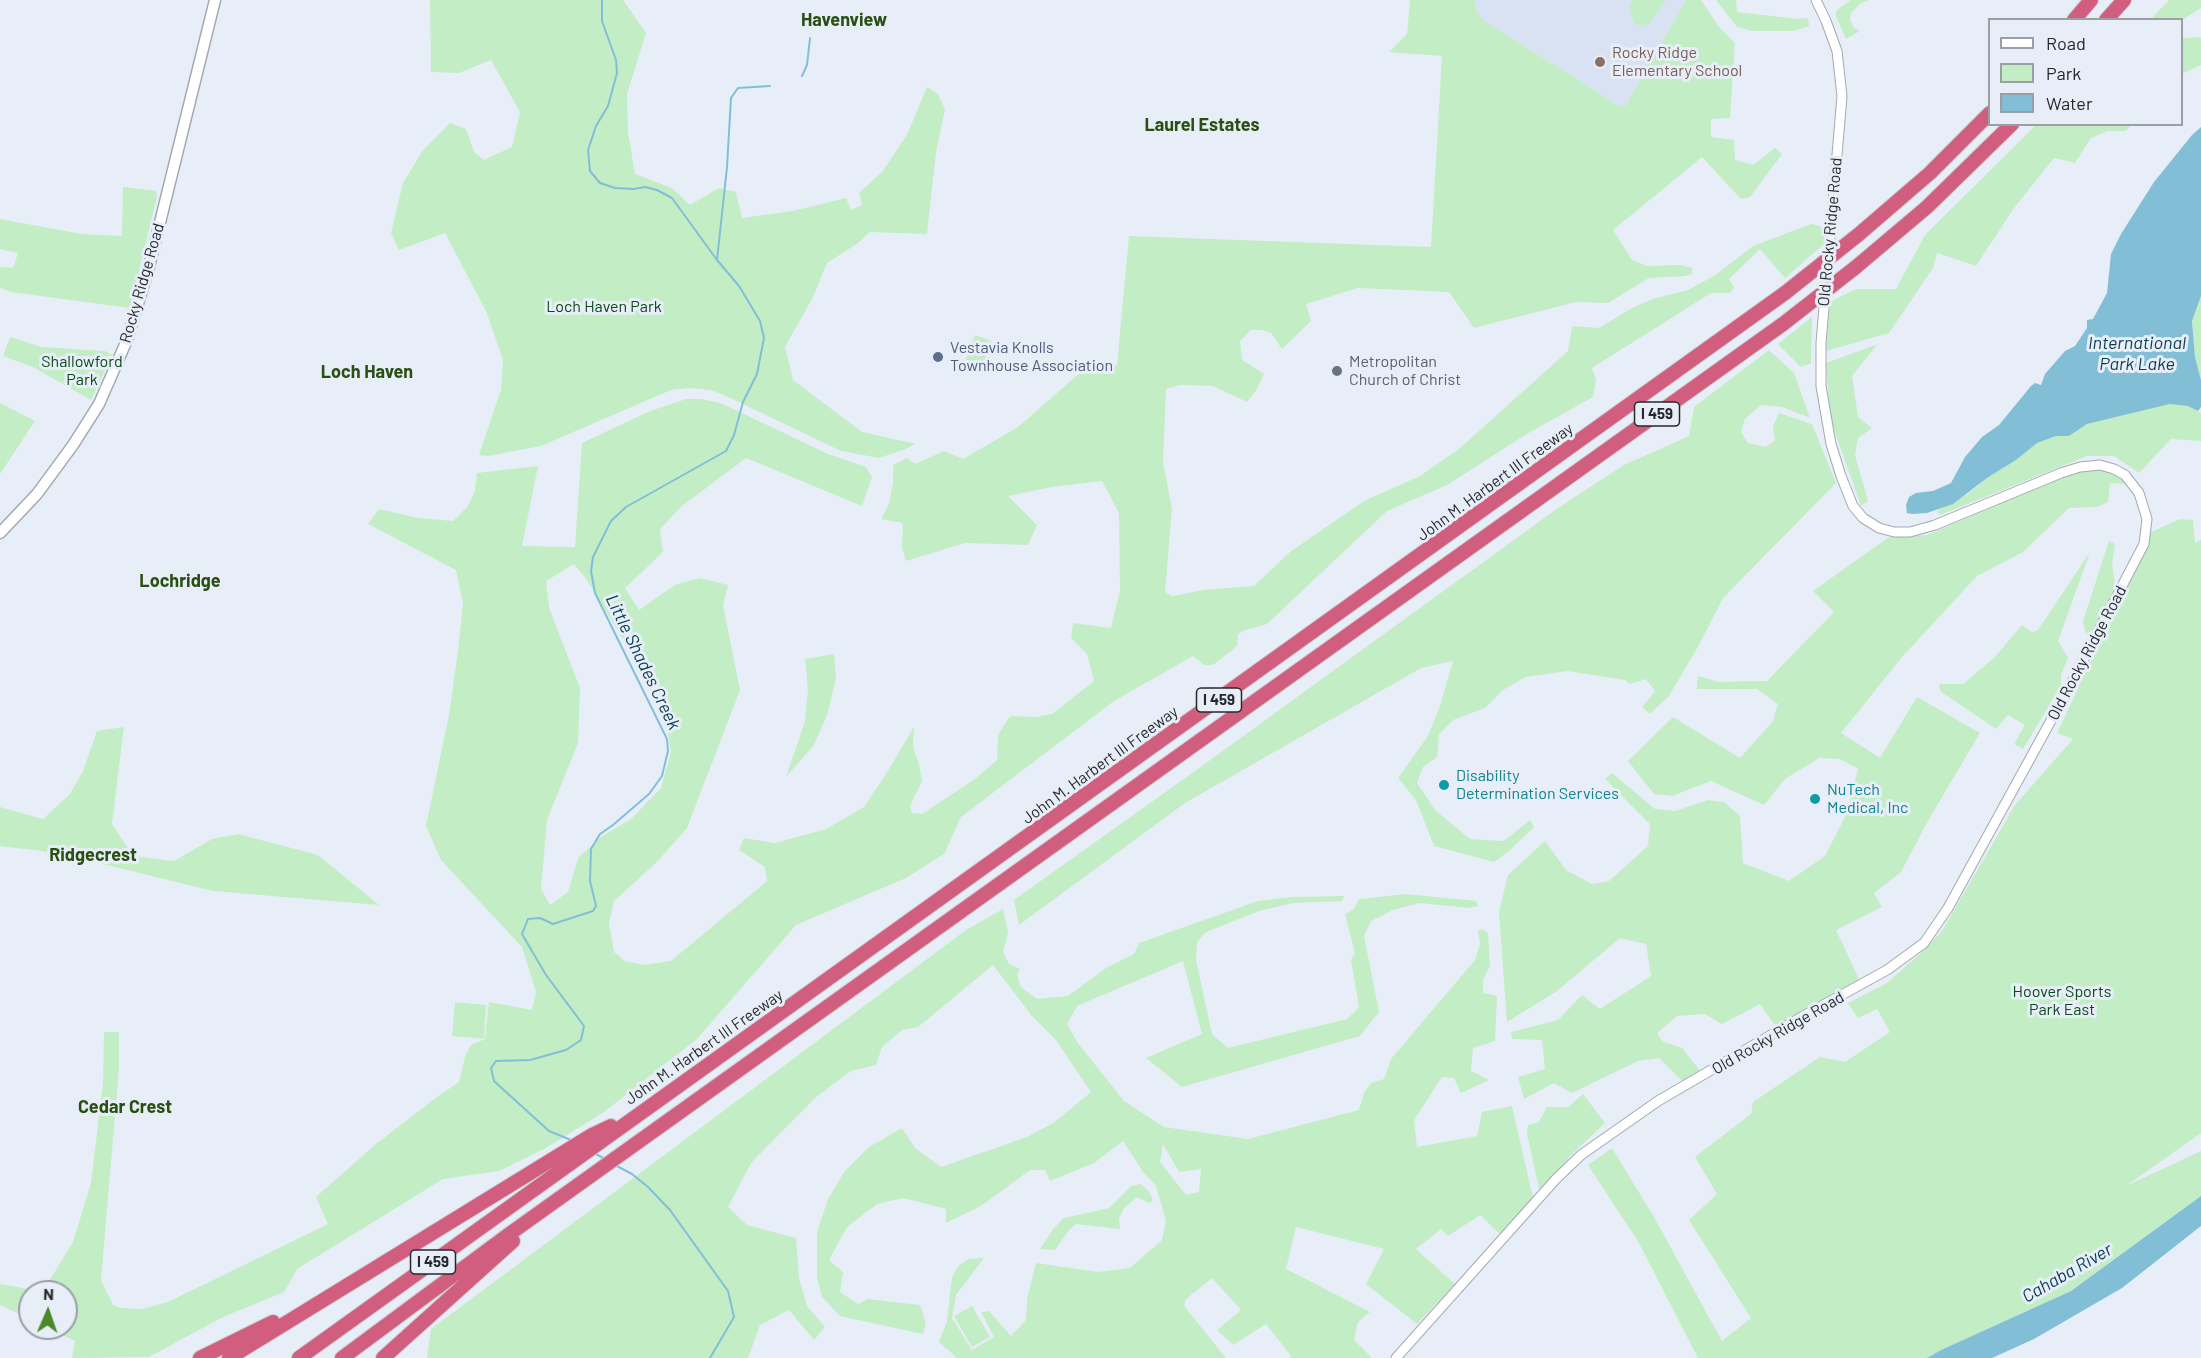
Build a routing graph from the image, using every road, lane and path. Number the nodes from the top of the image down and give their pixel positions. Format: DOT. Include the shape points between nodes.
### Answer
graph roads {
  1 [pos="215,0"];
  2 [pos="1816,0"];
  3 [pos="2085,0"];
  4 [pos="2091,0"];
  5 [pos="2124,0"];
  6 [pos="2075,18"];
  7 [pos="2076,18"];
  8 [pos="2108,18"];
  9 [pos="1988,114"];
  10 [pos="2010,126"];
  11 [pos="0,533"];
  12 [pos="561,1162"];
  13 [pos="581,1184"];
  14 [pos="386,1263"];
  15 [pos="200,1358"];
  16 [pos="229,1358"];
  17 [pos="299,1358"];
  18 [pos="342,1358"];
  19 [pos="383,1358"];
  20 [pos="1396,1358"];
  1 -- 11 [label="main road, Rocky Ridge Road" via="149,267 127,340 99,404 73,445 37,494"];
  2 -- 20 [label="street, Old Rocky Ridge Road" via="1837,51 1842,96 1821,334 1821,386 1831,444 1853,506 1879,528 1910,532 1942,523 2061,473 2100,465 2125,476 2139,493 2147,519 2144,544 1948,908 1924,943 1887,970 1658,1101 1581,1155"];
  3 -- 6 [label="highway"];
  4 -- 7 [label="highway"];
  5 -- 8 [label="highway"];
  9 -- 12 [label="highway, John M. Harbert III Freeway / I 459, bridge" via="1930,173 1785,293 646,1108 592,1135"];
  10 -- 13 [label="highway, I 459, bridge" via="1927,207 1783,324"];
  12 -- 14 [label="highway"];
  12 -- 17 [label="highway, I 459"];
  13 -- 18 [label="highway, I 459"];
  13 -- 19 [label="highway"];
  14 -- 15 [label="highway"];
  14 -- 16 [label="highway"];
}
